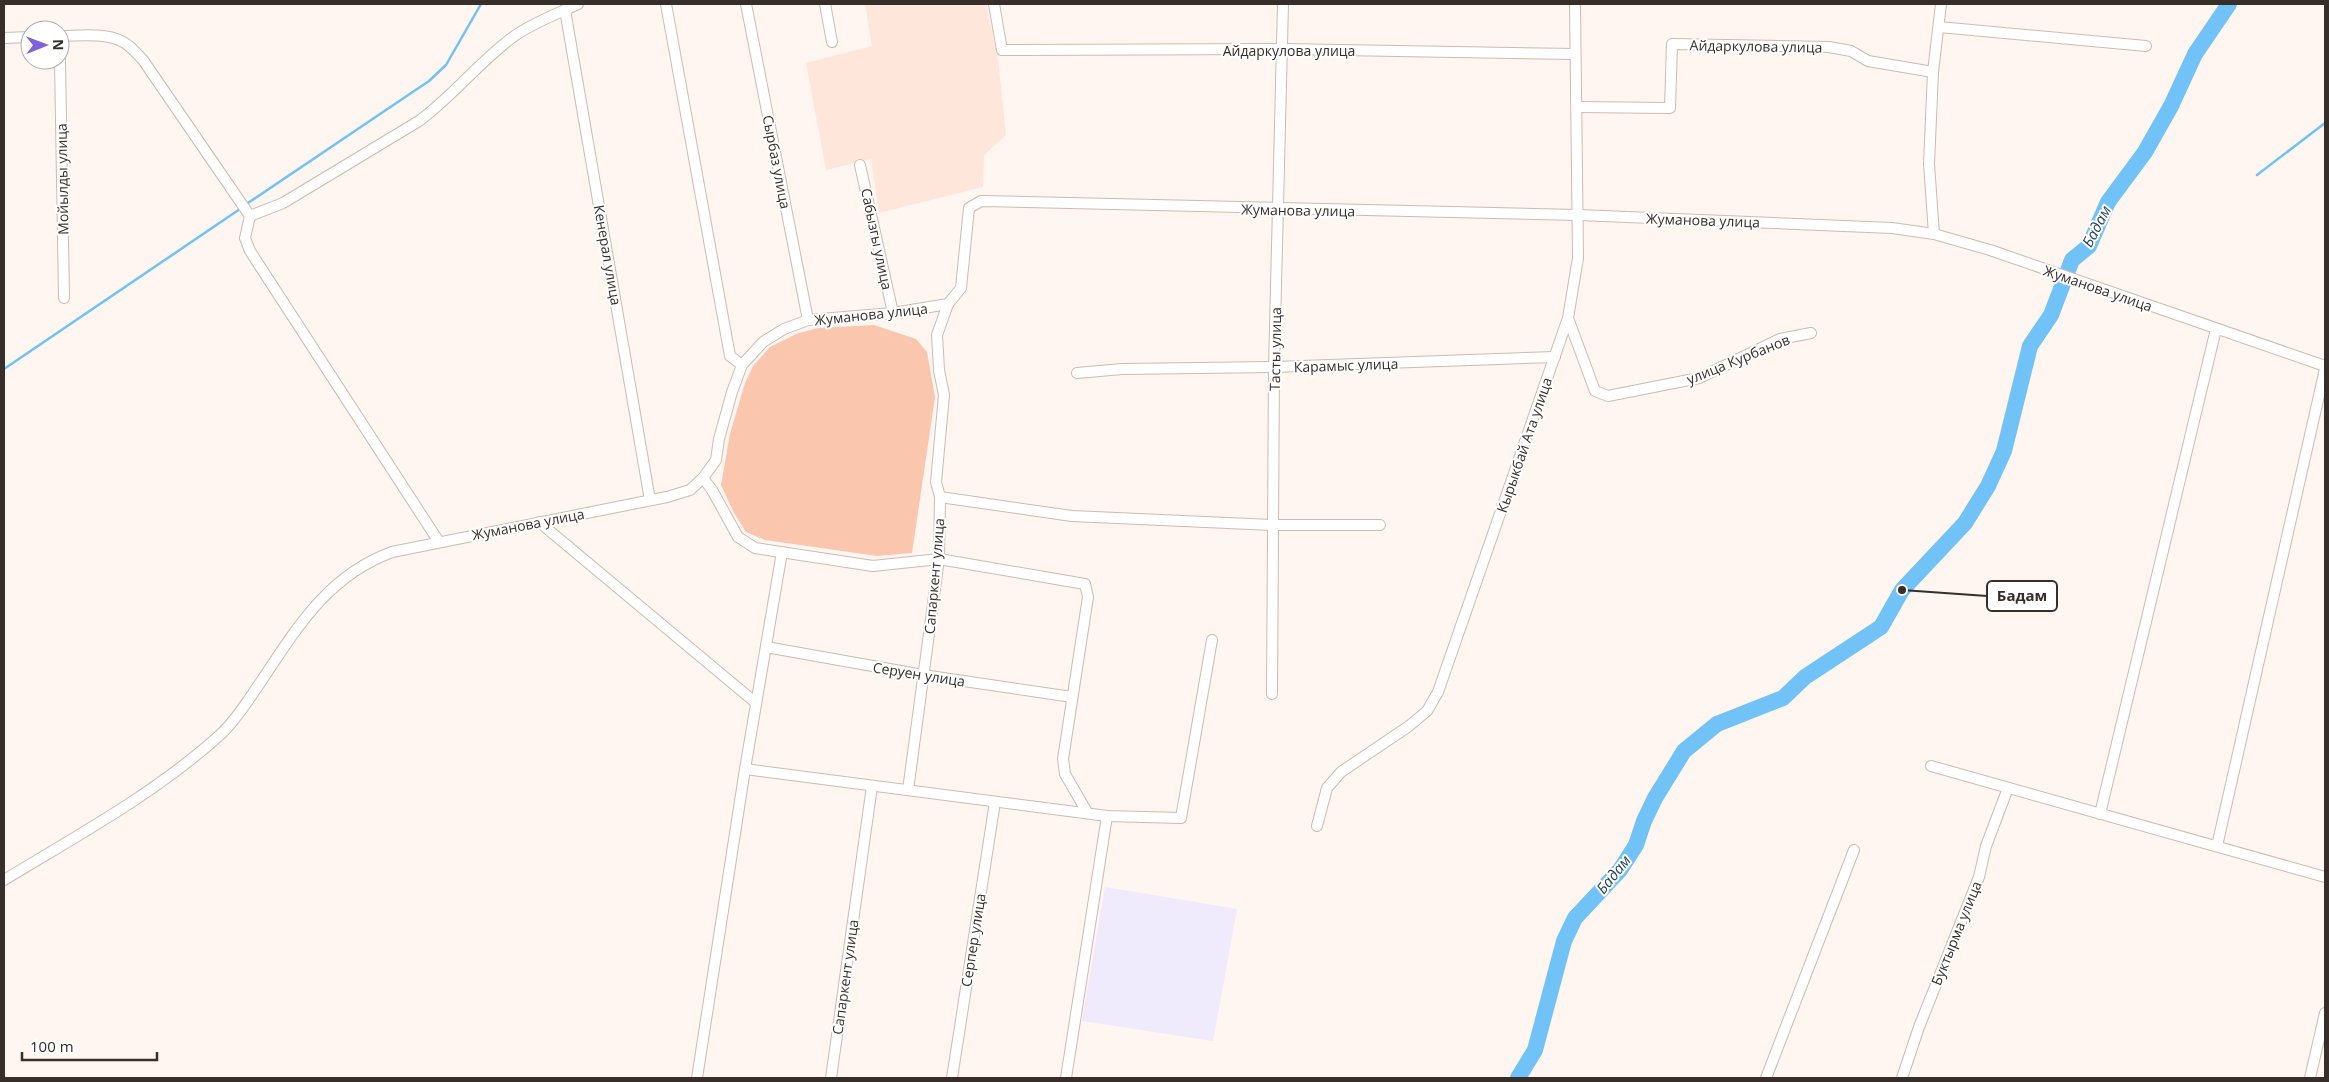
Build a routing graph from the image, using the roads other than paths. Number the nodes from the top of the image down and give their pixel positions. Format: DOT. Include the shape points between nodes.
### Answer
graph roads {
  1 [pos="578,4"];
  2 [pos="666,4"];
  3 [pos="746,4"];
  4 [pos="825,4"];
  5 [pos="994,4"];
  6 [pos="1283,4"];
  7 [pos="1575,4"];
  8 [pos="1942,4"];
  9 [pos="566,10"];
  10 [pos="1939,27"];
  11 [pos="70,36"];
  12 [pos="20,37"];
  13 [pos="4,38"];
  14 [pos="832,42"];
  15 [pos="2146,46"];
  16 [pos="1284,49"];
  17 [pos="1575,54"];
  18 [pos="60,70"];
  19 [pos="1933,72"];
  20 [pos="1577,107"];
  21 [pos="860,165"];
  22 [pos="1279,209"];
  23 [pos="1578,215"];
  24 [pos="250,216"];
  25 [pos="1934,234"];
  26 [pos="64,298"];
  27 [pos="948,304"];
  28 [pos="893,313"];
  29 [pos="1568,318"];
  30 [pos="808,320"];
  31 [pos="2216,329"];
  32 [pos="1811,333"];
  33 [pos="1555,357"];
  34 [pos="742,365"];
  35 [pos="1274,367"];
  36 [pos="2325,368"];
  37 [pos="1077,373"];
  38 [pos="703,478"];
  39 [pos="940,497"];
  40 [pos="650,500"];
  41 [pos="539,522"];
  42 [pos="1274,525"];
  43 [pos="1380,525"];
  44 [pos="439,542"];
  45 [pos="782,552"];
  46 [pos="939,560"];
  47 [pos="1212,640"];
  48 [pos="766,647"];
  49 [pos="924,675"];
  50 [pos="1272,694"];
  51 [pos="1072,697"];
  52 [pos="756,703"];
  53 [pos="1931,766"];
  54 [pos="745,769"];
  55 [pos="872,786"];
  56 [pos="2008,788"];
  57 [pos="908,790"];
  58 [pos="995,802"];
  59 [pos="1087,812"];
  60 [pos="2100,814"];
  61 [pos="1107,816"];
  62 [pos="1317,826"];
  63 [pos="2217,846"];
  64 [pos="1854,850"];
  65 [pos="2325,877"];
  66 [pos="4,880"];
  67 [pos="2325,1014"];
  68 [pos="697,1078"];
  69 [pos="830,1078"];
  70 [pos="952,1078"];
  71 [pos="1066,1078"];
  72 [pos="1766,1078"];
  73 [pos="1902,1078"];
  74 [pos="2310,1078"];
  1 -- 9 [label="street"];
  2 -- 34 [label="street" via="730,356"];
  3 -- 30 [label="street, Сырбаз улица"];
  4 -- 14 [label="street"];
  5 -- 16 [label="street, Айдаркулова улица" via="1002,50"];
  6 -- 16 [label="street, Тасты улица"];
  7 -- 17 [label="street, Кырыкбай Ата улица"];
  8 -- 10 [label="street"];
  9 -- 24 [label="street" via="515,35 419,121 283,203"];
  9 -- 40 [label="street, Кенерал улица"];
  10 -- 15 [label="street"];
  10 -- 19 [label="street"];
  11 -- 24 [label="street" via="113,38 128,44 143,60"];
  12 -- 13 [label="street"];
  16 -- 17 [label="street, Айдаркулова улица"];
  16 -- 22 [label="street, Тасты улица"];
  17 -- 20 [label="street, Кырыкбай Ата улица"];
  18 -- 26 [label="street, Мойылды улица"];
  19 -- 20 [label="street, Айдаркулова улица" via="1868,61 1852,51 1829,47 1672,44 1670,108"];
  19 -- 25 [label="street" via="1929,164"];
  20 -- 23 [label="street, Кырыкбай Ата улица"];
  21 -- 28 [label="street, Сабызгы улица"];
  22 -- 23 [label="street, Жуманова улица"];
  22 -- 27 [label="street, Жуманова улица" via="981,201 969,208 961,288"];
  22 -- 35 [label="street, Тасты улица"];
  23 -- 25 [label="street, Жуманова улица" via="1892,228"];
  23 -- 29 [label="street, Кырыкбай Ата улица" via="1578,258"];
  24 -- 44 [label="street" via="245,238 250,251"];
  25 -- 31 [label="street, Жуманова улица" via="1990,250"];
  27 -- 28 [label="street, Жуманова улица"];
  27 -- 39 [label="street, Сапаркент улица" via="937,335 944,395 936,482"];
  28 -- 30 [label="street, Жуманова улица"];
  29 -- 32 [label="street, улица Курбанов" via="1595,391 1608,396 1698,378 1780,339"];
  29 -- 33 [label="street, Кырыкбай Ата улица"];
  30 -- 34 [label="street, Жуманова улица" via="784,328 763,342"];
  31 -- 36 [label="street, Жуманова улица"];
  31 -- 60 [label="street"];
  33 -- 35 [label="street, Карамыс улица"];
  33 -- 62 [label="street, Кырыкбай Ата улица" via="1438,692 1427,710 1410,726 1341,772 1327,788"];
  34 -- 38 [label="street, Жуманова улица" via="719,439 716,460"];
  35 -- 37 [label="street, Карамыс улица" via="1122,369"];
  35 -- 42 [label="street, Тасты улица"];
  36 -- 63 [label="street"];
  38 -- 40 [label="street, Жуманова улица" via="690,490"];
  38 -- 45 [label="street" via="738,537 755,548"];
  39 -- 42 [label="street" via="1072,516"];
  39 -- 46 [label="street, Сапаркент улица"];
  40 -- 41 [label="street, Жуманова улица"];
  41 -- 44 [label="street, Жуманова улица"];
  41 -- 52 [label="street"];
  42 -- 43 [label="street"];
  42 -- 50 [label="street, Тасты улица"];
  44 -- 66 [label="street, Жуманова улица" via="374,558 334,585 304,617 241,710 222,732 178,770"];
  45 -- 46 [label="street" via="873,566"];
  45 -- 48 [label="street"];
  46 -- 49 [label="street, Сапаркент улица"];
  46 -- 51 [label="street" via="1085,584 1088,597"];
  47 -- 61 [label="street" via="1180,818"];
  48 -- 49 [label="street, Серуен улица"];
  48 -- 52 [label="street"];
  49 -- 51 [label="street, Серуен улица"];
  49 -- 57 [label="street, Сапаркент улица"];
  51 -- 59 [label="street" via="1063,759 1065,774"];
  52 -- 54 [label="street"];
  53 -- 56 [label="street"];
  54 -- 55 [label="street"];
  54 -- 68 [label="street"];
  55 -- 57 [label="street"];
  55 -- 69 [label="street, Сапаркент улица"];
  56 -- 60 [label="street"];
  56 -- 73 [label="street, Буктырма улица" via="1986,846 1979,877"];
  57 -- 58 [label="street"];
  58 -- 59 [label="street"];
  58 -- 70 [label="street, Серпер улица"];
  59 -- 61 [label="street"];
  60 -- 63 [label="street"];
  61 -- 71 [label="street"];
  63 -- 65 [label="street"];
  64 -- 72 [label="street"];
  67 -- 74 [label="street"];
}
